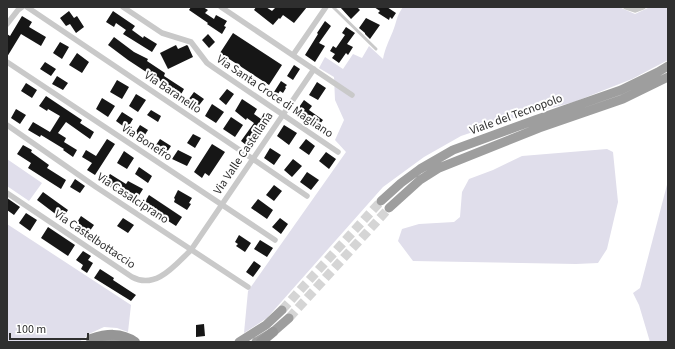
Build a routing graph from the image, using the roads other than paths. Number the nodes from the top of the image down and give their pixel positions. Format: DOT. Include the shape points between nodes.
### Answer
graph roads {
  1 [pos="22,7"];
  2 [pos="27,7"];
  3 [pos="123,7"];
  4 [pos="221,7"];
  5 [pos="326,7"];
  6 [pos="333,7"];
  7 [pos="626,7"];
  8 [pos="643,7"];
  9 [pos="7,24"];
  10 [pos="376,49"];
  11 [pos="293,55"];
  12 [pos="7,62"];
  13 [pos="668,66"];
  14 [pos="314,69"];
  15 [pos="668,77"];
  16 [pos="622,94"];
  17 [pos="352,95"];
  18 [pos="283,114"];
  19 [pos="7,126"];
  20 [pos="338,152"];
  21 [pos="253,159"];
  22 [pos="7,193"];
  23 [pos="307,196"];
  24 [pos="382,201"];
  25 [pos="222,204"];
  26 [pos="389,208"];
  27 [pos="275,240"];
  28 [pos="191,250"];
  29 [pos="248,287"];
  30 [pos="282,310"];
  31 [pos="289,318"];
  32 [pos="273,332"];
  33 [pos="89,341"];
  34 [pos="121,342"];
  35 [pos="135,342"];
  36 [pos="239,342"];
  37 [pos="256,342"];
  38 [pos="261,342"];
  1 -- 9 [label="street"];
  2 -- 21 [label="street, Via Baranello"];
  3 -- 18 [label="street, Via Santa Croce di Magliano" via="162,33 191,42 208,64"];
  4 -- 11 [label="street"];
  5 -- 11 [label="street"];
  6 -- 10 [label="lane"];
  7 -- 8 [label="street" via="636,10"];
  11 -- 14 [label="street"];
  12 -- 25 [label="street, Via Bonefro"];
  13 -- 16 [label="highway, Viale del Tecnopolo"];
  14 -- 17 [label="street"];
  14 -- 18 [label="street, Via Valle Castellana"];
  15 -- 16 [label="highway, Viale del Tecnopolo"];
  16 -- 24 [label="highway, Viale del Tecnopolo" via="535,120 453,150 420,169"];
  16 -- 26 [label="highway, Viale del Tecnopolo" via="438,168 420,180"];
  18 -- 20 [label="street, Via Santa Croce di Magliano"];
  18 -- 21 [label="street, Via Valle Castellana"];
  19 -- 28 [label="street, Via Casalciprano"];
  21 -- 23 [label="street, Via Baranello"];
  21 -- 25 [label="street, Via Valle Castellana"];
  22 -- 28 [label="street, Via Castelbottaccio" via="139,281 146,282 160,277"];
  25 -- 27 [label="street, Via Bonefro"];
  25 -- 28 [label="street, Via Valle Castellana"];
  28 -- 29 [label="street, Via Casalciprano"];
  30 -- 36 [label="highway" via="266,325"];
  31 -- 32 [label="highway"];
  32 -- 37 [label="highway"];
  32 -- 38 [label="highway"];
  33 -- 34 [label="highway" via="109,338"];
  33 -- 35 [label="highway" via="115,334"];
}
